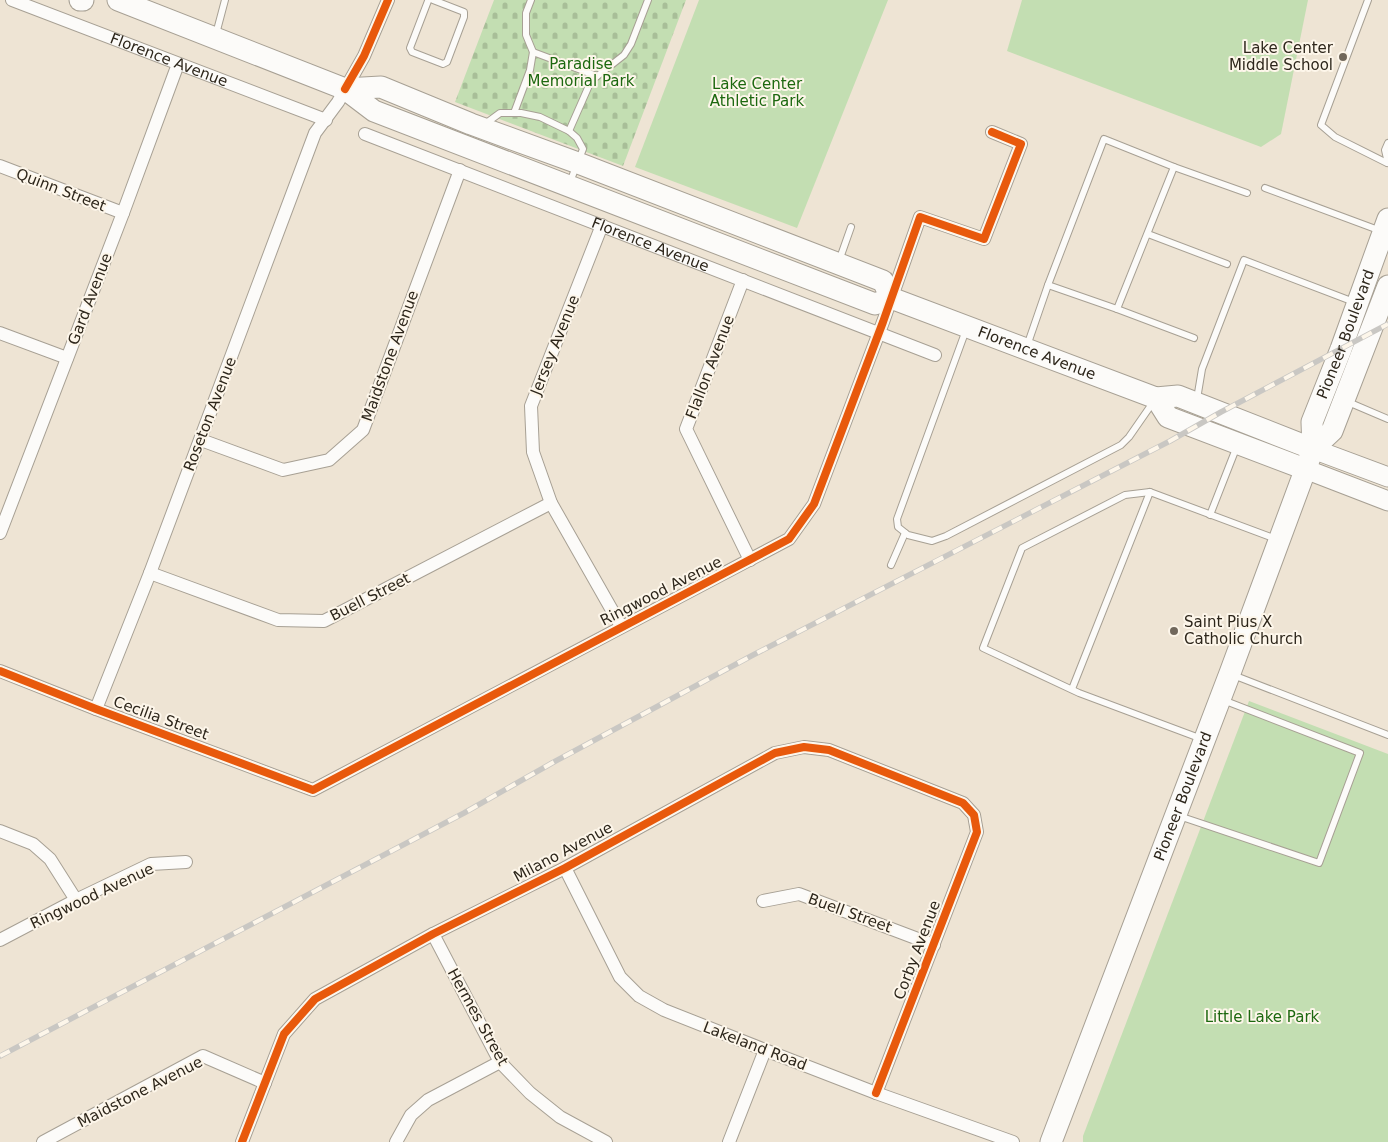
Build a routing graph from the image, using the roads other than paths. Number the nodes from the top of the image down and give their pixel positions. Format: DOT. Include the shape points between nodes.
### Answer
graph roads {
  1 [pos="12,0"];
  2 [pos="225,0"];
  3 [pos="388,0"];
  4 [pos="430,0"];
  5 [pos="531,0"];
  6 [pos="648,0"];
  7 [pos="1368,0"];
  8 [pos="129,2"];
  9 [pos="215,38"];
  10 [pos="534,52"];
  11 [pos="178,64"];
  12 [pos="597,76"];
  13 [pos="346,89"];
  14 [pos="514,113"];
  15 [pos="326,120"];
  16 [pos="470,124"];
  17 [pos="569,131"];
  18 [pos="992,132"];
  19 [pos="365,134"];
  20 [pos="1388,143"];
  21 [pos="578,163"];
  22 [pos="1388,163"];
  23 [pos="0,166"];
  24 [pos="1174,167"];
  25 [pos="460,170"];
  26 [pos="568,186"];
  27 [pos="1266,188"];
  28 [pos="1247,192"];
  29 [pos="123,213"];
  30 [pos="602,225"];
  31 [pos="1386,225"];
  32 [pos="852,227"];
  33 [pos="1148,234"];
  34 [pos="838,263"];
  35 [pos="1227,264"];
  36 [pos="743,280"];
  37 [pos="1048,285"];
  38 [pos="1388,286"];
  39 [pos="891,298"];
  40 [pos="1357,303"];
  41 [pos="1118,309"];
  42 [pos="968,327"];
  43 [pos="0,333"];
  44 [pos="879,333"];
  45 [pos="1194,338"];
  46 [pos="1027,348"];
  47 [pos="935,355"];
  48 [pos="67,358"];
  49 [pos="1156,398"];
  50 [pos="1344,401"];
  51 [pos="1196,403"];
  52 [pos="1388,417"];
  53 [pos="200,440"];
  54 [pos="1238,443"];
  55 [pos="1313,449"];
  56 [pos="1305,469"];
  57 [pos="1388,477"];
  58 [pos="1150,492"];
  59 [pos="6,501"];
  60 [pos="1388,501"];
  61 [pos="551,503"];
  62 [pos="1210,515"];
  63 [pos="0,533"];
  64 [pos="905,533"];
  65 [pos="1279,541"];
  66 [pos="750,560"];
  67 [pos="891,565"];
  68 [pos="150,573"];
  69 [pos="621,626"];
  70 [pos="0,671"];
  71 [pos="1230,674"];
  72 [pos="1072,690"];
  73 [pos="1220,699"];
  74 [pos="96,708"];
  75 [pos="1388,735"];
  76 [pos="1204,740"];
  77 [pos="313,790"];
  78 [pos="1175,815"];
  79 [pos="974,816"];
  80 [pos="0,831"];
  81 [pos="186,862"];
  82 [pos="565,868"];
  83 [pos="76,900"];
  84 [pos="763,901"];
  85 [pos="433,934"];
  86 [pos="0,940"];
  87 [pos="934,945"];
  88 [pos="764,1050"];
  89 [pos="500,1062"];
  90 [pos="265,1083"];
  91 [pos="876,1093"];
  92 [pos="43,1142"];
  93 [pos="242,1142"];
  94 [pos="396,1142"];
  95 [pos="606,1142"];
  96 [pos="729,1142"];
  97 [pos="1013,1142"];
  98 [pos="1051,1142"];
  1 -- 11 [label="street, Florence Avenue"];
  2 -- 9 [label="lane"];
  3 -- 13 [label="street"];
  4 -- 4 [label="lane" via="410,48 412,52 443,64 447,62 464,12"];
  5 -- 10 [label="lane" via="526,13 526,35"];
  6 -- 12 [label="lane" via="624,55"];
  7 -- 22 [label="lane" via="1321,125 1335,138"];
  8 -- 9 [label="main road, Florence Avenue"];
  9 -- 13 [label="main road, Florence Avenue"];
  10 -- 12 [label="lane"];
  10 -- 14 [label="lane"];
  11 -- 15 [label="street, Florence Avenue"];
  11 -- 29 [label="street, Gard Avenue"];
  12 -- 17 [label="lane" via="591,81"];
  13 -- 15 [label="street, Roseton Avenue"];
  13 -- 16 [label="main road, Florence Avenue" via="381,87"];
  13 -- 26 [label="main road, Florence Avenue" via="374,111"];
  14 -- 16 [label="lane" via="500,113 484,124"];
  14 -- 17 [label="lane" via="540,117"];
  15 -- 53 [label="street, Roseton Avenue" via="315,133"];
  16 -- 21 [label="main road, Florence Avenue"];
  17 -- 21 [label="lane" via="583,149"];
  18 -- 39 [label="street, Ringwood Avenue" via="1021,144 984,240 920,217"];
  19 -- 25 [label="street, Florence Avenue"];
  20 -- 22 [label="lane" via="1385,150"];
  21 -- 26 [label="lane"];
  21 -- 34 [label="main road, Florence Avenue"];
  23 -- 29 [label="street, Quinn Street"];
  24 -- 28 [label="lane"];
  24 -- 33 [label="lane"];
  24 -- 37 [label="lane" via="1104,139"];
  25 -- 30 [label="street, Florence Avenue"];
  25 -- 53 [label="street, Maidstone Avenue" via="363,430 329,460 283,470"];
  26 -- 39 [label="main road, Florence Avenue" via="875,304"];
  27 -- 31 [label="lane"];
  29 -- 48 [label="street, Gard Avenue"];
  30 -- 36 [label="street, Florence Avenue"];
  30 -- 61 [label="street, Jersey Avenue" via="531,406 533,452"];
  31 -- 40 [label="main road, Pioneer Boulevard"];
  32 -- 34 [label="lane"];
  33 -- 35 [label="lane"];
  33 -- 41 [label="lane"];
  34 -- 39 [label="main road, Florence Avenue" via="884,281"];
  36 -- 44 [label="street, Florence Avenue"];
  36 -- 66 [label="street, Flallon Avenue" via="686,429"];
  37 -- 41 [label="lane"];
  37 -- 46 [label="lane"];
  38 -- 50 [label="main road, Pioneer Boulevard"];
  39 -- 42 [label="main road, Florence Avenue"];
  39 -- 44 [label="street, Ringwood Avenue"];
  40 -- 51 [label="lane" via="1244,260 1202,370"];
  40 -- 55 [label="main road, Pioneer Boulevard" via="1312,422"];
  41 -- 45 [label="lane"];
  42 -- 46 [label="main road, Florence Avenue"];
  42 -- 64 [label="lane" via="897,519 898,528"];
  43 -- 48 [label="street"];
  44 -- 47 [label="street, Florence Avenue"];
  44 -- 66 [label="street, Ringwood Avenue" via="814,504 789,539"];
  46 -- 49 [label="main road, Florence Avenue"];
  48 -- 59 [label="street, Gard Avenue"];
  49 -- 51 [label="main road, Florence Avenue" via="1178,396"];
  49 -- 54 [label="main road" via="1168,417"];
  49 -- 64 [label="lane" via="1121,445 932,542"];
  50 -- 52 [label="lane"];
  50 -- 55 [label="main road, Pioneer Boulevard" via="1332,431"];
  51 -- 55 [label="main road, Florence Avenue"];
  53 -- 68 [label="street, Roseton Avenue"];
  54 -- 56 [label="main road"];
  54 -- 62 [label="lane"];
  55 -- 56 [label="main road, Pioneer Boulevard"];
  55 -- 57 [label="main road, Florence Avenue"];
  56 -- 60 [label="main road"];
  56 -- 65 [label="main road, Pioneer Boulevard"];
  58 -- 62 [label="lane"];
  58 -- 72 [label="lane"];
  58 -- 72 [label="lane" via="1125,495 1022,548 983,648"];
  59 -- 63 [label="street, Gard Avenue"];
  61 -- 68 [label="street, Buell Street" via="324,621 278,620"];
  61 -- 69 [label="street, Jersey Avenue"];
  62 -- 65 [label="lane"];
  64 -- 67 [label="lane"];
  65 -- 71 [label="main road, Pioneer Boulevard"];
  66 -- 69 [label="street, Ringwood Avenue"];
  68 -- 74 [label="street, Roseton Avenue"];
  69 -- 77 [label="street, Ringwood Avenue"];
  70 -- 74 [label="street, Cecilia Street"];
  71 -- 73 [label="main road, Pioneer Boulevard"];
  71 -- 75 [label="lane"];
  72 -- 76 [label="lane"];
  73 -- 76 [label="main road, Pioneer Boulevard"];
  73 -- 78 [label="lane" via="1360,753 1318,863"];
  74 -- 77 [label="street, Cecilia Street"];
  76 -- 78 [label="main road, Pioneer Boulevard"];
  78 -- 98 [label="main road, Pioneer Boulevard"];
  79 -- 82 [label="street, Milano Avenue" via="963,803 829,750 804,747 775,753"];
  79 -- 87 [label="street, Corby Avenue" via="977,832"];
  80 -- 83 [label="street" via="33,844 50,859"];
  81 -- 83 [label="street, Ringwood Avenue" via="151,864"];
  82 -- 85 [label="street, Milano Avenue"];
  82 -- 88 [label="street, Lakeland Road" via="620,978 639,996 664,1010"];
  83 -- 86 [label="street, Ringwood Avenue"];
  84 -- 87 [label="street, Buell Street" via="799,894"];
  85 -- 89 [label="street, Hermes Street"];
  85 -- 90 [label="street, Milano Avenue" via="315,999 284,1034"];
  87 -- 91 [label="street, Corby Avenue"];
  88 -- 91 [label="street, Lakeland Road"];
  88 -- 96 [label="street"];
  89 -- 94 [label="street" via="428,1100 411,1115"];
  89 -- 95 [label="street, Hermes Street" via="530,1093 560,1117"];
  90 -- 92 [label="street, Maidstone Avenue" via="203,1056"];
  90 -- 93 [label="street, Milano Avenue"];
  91 -- 97 [label="street, Lakeland Road"];
}
